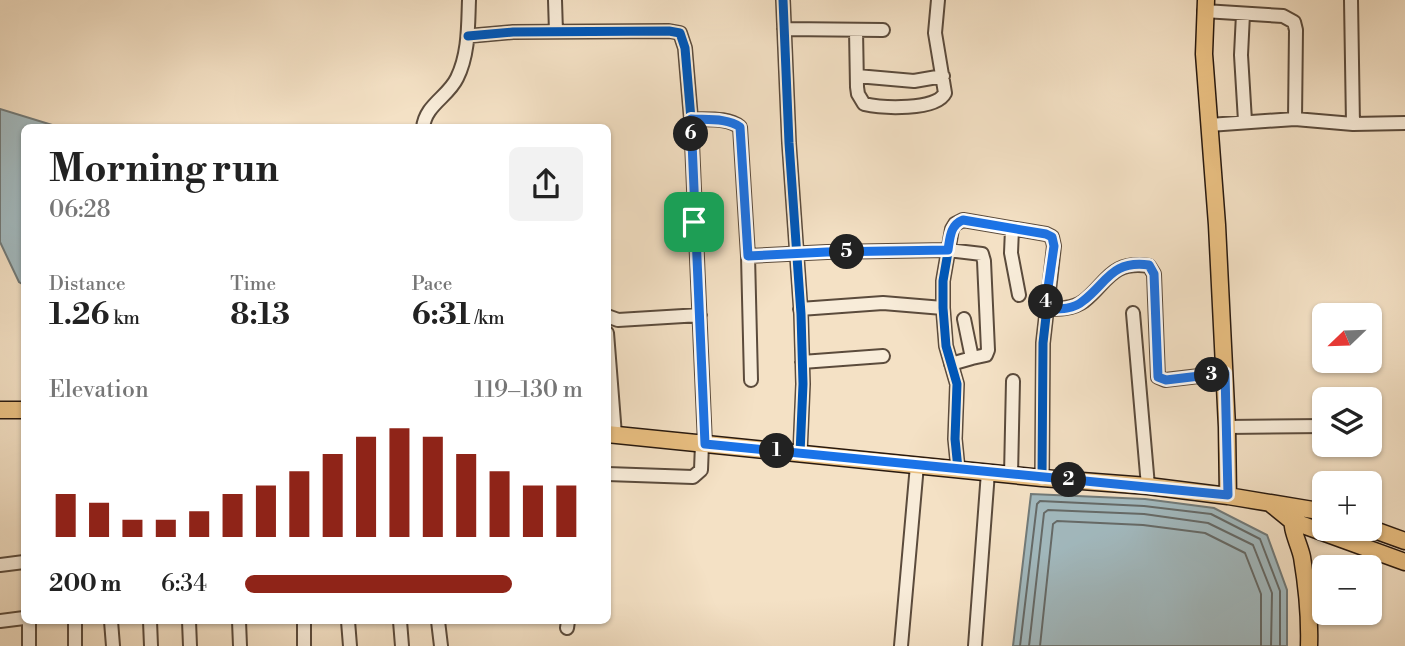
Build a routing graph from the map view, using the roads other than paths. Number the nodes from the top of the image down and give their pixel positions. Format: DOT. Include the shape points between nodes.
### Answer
graph roads {
  1 [pos="469,0"];
  2 [pos="555,0"];
  3 [pos="783,0"];
  4 [pos="938,0"];
  5 [pos="1351,0"];
  6 [pos="1205,6"];
  7 [pos="1243,14"];
  8 [pos="784,29"];
  9 [pos="856,30"];
  10 [pos="883,30"];
  11 [pos="556,32"];
  12 [pos="468,36"];
  13 [pos="856,76"];
  14 [pos="943,76"];
  15 [pos="691,119"];
  16 [pos="1296,120"];
  17 [pos="1245,121"];
  18 [pos="1405,123"];
  19 [pos="425,124"];
  20 [pos="1353,124"];
  21 [pos="1209,125"];
  22 [pos="1012,229"];
  23 [pos="948,250"];
  24 [pos="796,254"];
  25 [pos="748,256"];
  26 [pos="1019,295"];
  27 [pos="943,308"];
  28 [pos="800,309"];
  29 [pos="1045,309"];
  30 [pos="1133,313"];
  31 [pos="700,315"];
  32 [pos="611,317"];
  33 [pos="964,319"];
  34 [pos="883,356"];
  35 [pos="972,358"];
  36 [pos="802,362"];
  37 [pos="951,364"];
  38 [pos="1225,373"];
  39 [pos="751,380"];
  40 [pos="1013,381"];
  41 [pos="0,410"];
  42 [pos="21,410"];
  43 [pos="1312,426"];
  44 [pos="1227,427"];
  45 [pos="611,434"];
  46 [pos="704,444"];
  47 [pos="800,454"];
  48 [pos="917,465"];
  49 [pos="958,469"];
  50 [pos="988,472"];
  51 [pos="611,474"];
  52 [pos="1011,475"];
  53 [pos="1042,478"];
  54 [pos="1148,486"];
  55 [pos="1228,495"];
  56 [pos="1312,513"];
  57 [pos="1293,514"];
  58 [pos="1382,533"];
  59 [pos="1405,541"];
  60 [pos="21,562"];
  61 [pos="1405,562"];
  62 [pos="0,565"];
  63 [pos="21,620"];
  64 [pos="0,621"];
  65 [pos="27,624"];
  66 [pos="75,624"];
  67 [pos="111,624"];
  68 [pos="150,624"];
  69 [pos="190,624"];
  70 [pos="239,624"];
  71 [pos="304,624"];
  72 [pos="348,624"];
  73 [pos="400,624"];
  74 [pos="438,624"];
  75 [pos="29,646"];
  76 [pos="75,646"];
  77 [pos="113,646"];
  78 [pos="151,646"];
  79 [pos="190,646"];
  80 [pos="240,646"];
  81 [pos="304,646"];
  82 [pos="350,646"];
  83 [pos="402,646"];
  84 [pos="441,646"];
  85 [pos="901,646"];
  86 [pos="975,646"];
  87 [pos="1309,646"];
  1 -- 12 [label="street"];
  2 -- 11 [label="street"];
  3 -- 8 [label="street"];
  4 -- 14 [label="street" via="935,33"];
  5 -- 20 [label="street"];
  6 -- 7 [label="street"];
  6 -- 21 [label="main road"];
  7 -- 16 [label="street" via="1283,16 1294,22"];
  7 -- 17 [label="street"];
  8 -- 9 [label="street"];
  8 -- 24 [label="street"];
  9 -- 10 [label="street"];
  9 -- 13 [label="street"];
  11 -- 12 [label="street"];
  11 -- 15 [label="street" via="680,33"];
  12 -- 19 [label="street" via="459,76 429,110"];
  13 -- 14 [label="street" via="914,81"];
  13 -- 14 [label="street" via="864,104 918,106 943,98"];
  15 -- 25 [label="street" via="726,121 740,127"];
  15 -- 31 [label="street"];
  16 -- 17 [label="street"];
  16 -- 20 [label="street"];
  17 -- 21 [label="street"];
  18 -- 20 [label="street"];
  21 -- 38 [label="main road"];
  22 -- 23 [label="street" via="959,222 952,229"];
  22 -- 26 [label="street"];
  22 -- 29 [label="street" via="1052,237"];
  23 -- 24 [label="street"];
  23 -- 27 [label="street"];
  23 -- 35 [label="street" via="984,257 988,350 986,355"];
  24 -- 25 [label="street"];
  24 -- 28 [label="street"];
  25 -- 39 [label="street"];
  27 -- 28 [label="street" via="883,303"];
  27 -- 37 [label="street"];
  28 -- 36 [label="street"];
  29 -- 38 [label="street" via="1084,301 1113,271 1149,265 1154,274 1158,377"];
  29 -- 53 [label="street"];
  30 -- 54 [label="street"];
  31 -- 32 [label="street"];
  31 -- 46 [label="street"];
  33 -- 35 [label="street"];
  34 -- 36 [label="street"];
  35 -- 37 [label="street"];
  36 -- 47 [label="street"];
  37 -- 49 [label="street" via="957,384"];
  38 -- 44 [label="main road"];
  40 -- 52 [label="street"];
  41 -- 42 [label="main road"];
  43 -- 44 [label="street"];
  44 -- 55 [label="main road"];
  45 -- 46 [label="main road"];
  46 -- 47 [label="main road"];
  46 -- 51 [label="street" via="701,470 693,477"];
  47 -- 48 [label="main road"];
  48 -- 49 [label="main road"];
  48 -- 85 [label="street"];
  49 -- 50 [label="main road"];
  50 -- 52 [label="main road"];
  50 -- 86 [label="street"];
  52 -- 53 [label="main road"];
  53 -- 54 [label="main road"];
  54 -- 55 [label="main road"];
  55 -- 57 [label="main road" via="1269,503"];
  56 -- 57 [label="main road"];
  57 -- 61 [label="main road"];
  57 -- 87 [label="main road" via="1307,590"];
  58 -- 59 [label="main road"];
  60 -- 62 [label="street"];
  63 -- 64 [label="street"];
  65 -- 75 [label="street"];
  66 -- 76 [label="street"];
  67 -- 77 [label="street"];
  68 -- 78 [label="street"];
  69 -- 79 [label="street"];
  70 -- 80 [label="street"];
  71 -- 81 [label="street"];
  72 -- 82 [label="street"];
  73 -- 83 [label="street"];
  74 -- 84 [label="street"];
}
